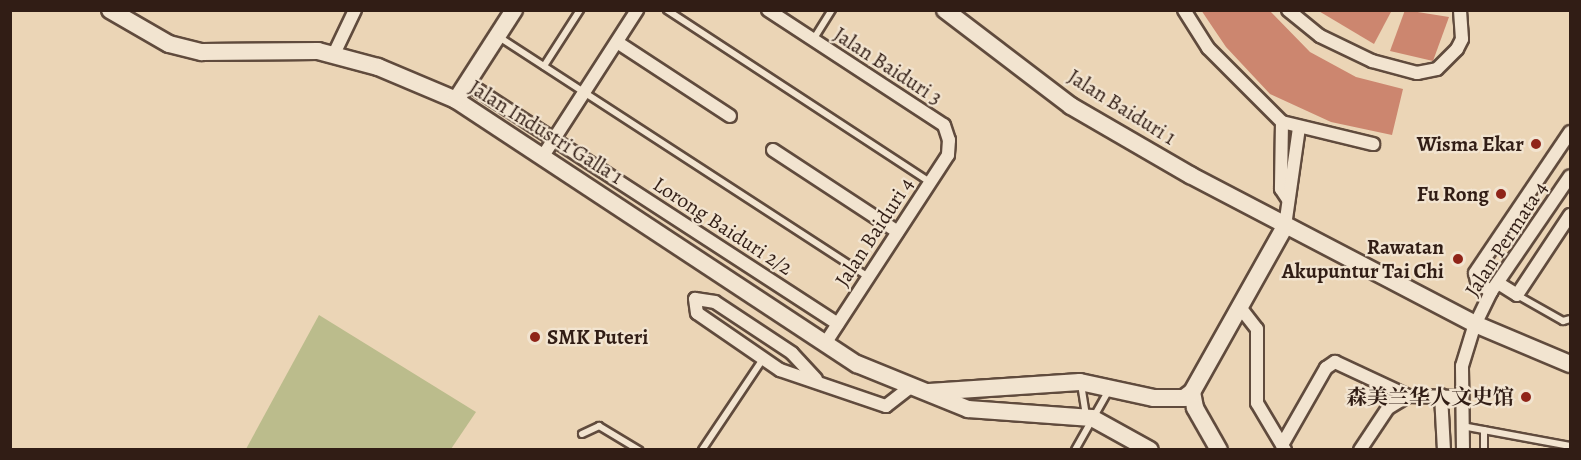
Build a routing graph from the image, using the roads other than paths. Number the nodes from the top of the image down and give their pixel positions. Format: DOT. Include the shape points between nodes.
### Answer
graph roads {
  1 [pos="110,10"];
  2 [pos="355,10"];
  3 [pos="514,10"];
  4 [pos="580,10"];
  5 [pos="637,10"];
  6 [pos="667,10"];
  7 [pos="768,10"];
  8 [pos="832,10"];
  9 [pos="945,10"];
  10 [pos="1185,10"];
  11 [pos="1288,10"];
  12 [pos="1460,10"];
  13 [pos="497,36"];
  14 [pos="813,40"];
  15 [pos="617,42"];
  16 [pos="334,54"];
  17 [pos="544,66"];
  18 [pos="467,83"];
  19 [pos="584,92"];
  20 [pos="456,100"];
  21 [pos="730,116"];
  22 [pos="1282,122"];
  23 [pos="1299,128"];
  24 [pos="1570,132"];
  25 [pos="554,139"];
  26 [pos="950,140"];
  27 [pos="1373,144"];
  28 [pos="773,150"];
  29 [pos="543,156"];
  30 [pos="1570,176"];
  31 [pos="930,182"];
  32 [pos="1287,198"];
  33 [pos="1570,215"];
  34 [pos="1285,226"];
  35 [pos="898,231"];
  36 [pos="868,277"];
  37 [pos="1495,287"];
  38 [pos="1517,295"];
  39 [pos="1239,306"];
  40 [pos="1570,319"];
  41 [pos="838,324"];
  42 [pos="1475,324"];
  43 [pos="825,344"];
  44 [pos="763,359"];
  45 [pos="1570,364"];
  46 [pos="816,379"];
  47 [pos="1080,382"];
  48 [pos="1111,387"];
  49 [pos="916,390"];
  50 [pos="1192,392"];
  51 [pos="1441,395"];
  52 [pos="1408,396"];
  53 [pos="1461,397"];
  54 [pos="1089,418"];
  55 [pos="1462,426"];
  56 [pos="1484,430"];
  57 [pos="582,434"];
  58 [pos="1570,446"];
  59 [pos="1283,447"];
  60 [pos="639,450"];
  61 [pos="702,450"];
  62 [pos="1076,450"];
  63 [pos="1150,450"];
  64 [pos="1219,450"];
  65 [pos="1360,450"];
  66 [pos="1444,450"];
  67 [pos="1463,450"];
  68 [pos="1484,450"];
  1 -- 16 [label="main road, Jalan Industri Galla 1" via="158,40 202,52"];
  2 -- 16 [label="street"];
  3 -- 13 [label="main road"];
  4 -- 17 [label="lane"];
  5 -- 15 [label="street"];
  6 -- 31 [label="lane"];
  7 -- 14 [label="street, Jalan Baiduri 3"];
  8 -- 14 [label="lane"];
  9 -- 34 [label="main road, Jalan Baiduri 1" via="1071,106"];
  10 -- 22 [label="street" via="1208,48"];
  11 -- 12 [label="street" via="1320,36 1361,56 1417,73 1437,69 1457,49 1462,39"];
  13 -- 17 [label="lane"];
  13 -- 18 [label="main road"];
  14 -- 26 [label="street, Jalan Baiduri 3" via="944,125"];
  15 -- 19 [label="street"];
  15 -- 21 [label="street"];
  16 -- 20 [label="main road, Jalan Industri Galla 1"];
  17 -- 19 [label="lane"];
  18 -- 20 [label="main road"];
  18 -- 25 [label="street, Lorong Baiduri 2/2"];
  19 -- 25 [label="street"];
  19 -- 36 [label="lane"];
  20 -- 29 [label="main road, Jalan Industri Galla 1"];
  22 -- 23 [label="street"];
  22 -- 32 [label="street" via="1281,189"];
  23 -- 27 [label="street"];
  23 -- 32 [label="street" via="1294,185"];
  24 -- 37 [label="street" via="1475,273 1477,281"];
  25 -- 29 [label="street"];
  25 -- 41 [label="street, Lorong Baiduri 2/2"];
  26 -- 31 [label="street, Jalan Baiduri 4" via="948,155"];
  28 -- 35 [label="street"];
  29 -- 43 [label="main road, Jalan Industri Galla 1"];
  30 -- 37 [label="street, Jalan Permata 4"];
  31 -- 35 [label="street, Jalan Baiduri 4"];
  32 -- 34 [label="street"];
  33 -- 38 [label="street"];
  34 -- 39 [label="main road"];
  34 -- 42 [label="main road, Jalan Baiduri 1"];
  35 -- 36 [label="street, Jalan Baiduri 4"];
  36 -- 41 [label="street, Jalan Baiduri 4"];
  37 -- 38 [label="street"];
  37 -- 42 [label="street, Jalan Permata 4"];
  38 -- 40 [label="lane" via="1563,321"];
  39 -- 50 [label="main road"];
  39 -- 59 [label="street" via="1257,329 1257,403"];
  41 -- 43 [label="street, Jalan Baiduri 4"];
  42 -- 45 [label="main road, Jalan Baiduri 1"];
  42 -- 53 [label="street, Jalan Permata 4" via="1462,366"];
  43 -- 49 [label="main road, Jalan Industri Galla 1"];
  44 -- 46 [label="street" via="780,370"];
  44 -- 46 [label="street" via="697,314 695,299 715,302 773,340"];
  44 -- 61 [label="lane"];
  46 -- 49 [label="street" via="886,406"];
  47 -- 48 [label="main road"];
  47 -- 49 [label="main road"];
  47 -- 54 [label="lane"];
  48 -- 50 [label="main road" via="1173,400"];
  48 -- 54 [label="lane"];
  49 -- 54 [label="main road, Jalan Industri Galla 1" via="968,409"];
  50 -- 64 [label="main road" via="1195,408"];
  51 -- 52 [label="street"];
  51 -- 53 [label="street"];
  51 -- 66 [label="street"];
  52 -- 59 [label="street" via="1335,362 1326,368"];
  52 -- 65 [label="street" via="1388,408"];
  53 -- 55 [label="street, Jalan Permata 4"];
  54 -- 62 [label="lane"];
  54 -- 63 [label="main road"];
  55 -- 56 [label="lane"];
  55 -- 67 [label="street, Jalan Permata 4"];
  56 -- 58 [label="lane"];
  56 -- 68 [label="lane"];
  57 -- 60 [label="lane" via="599,426"];
}
